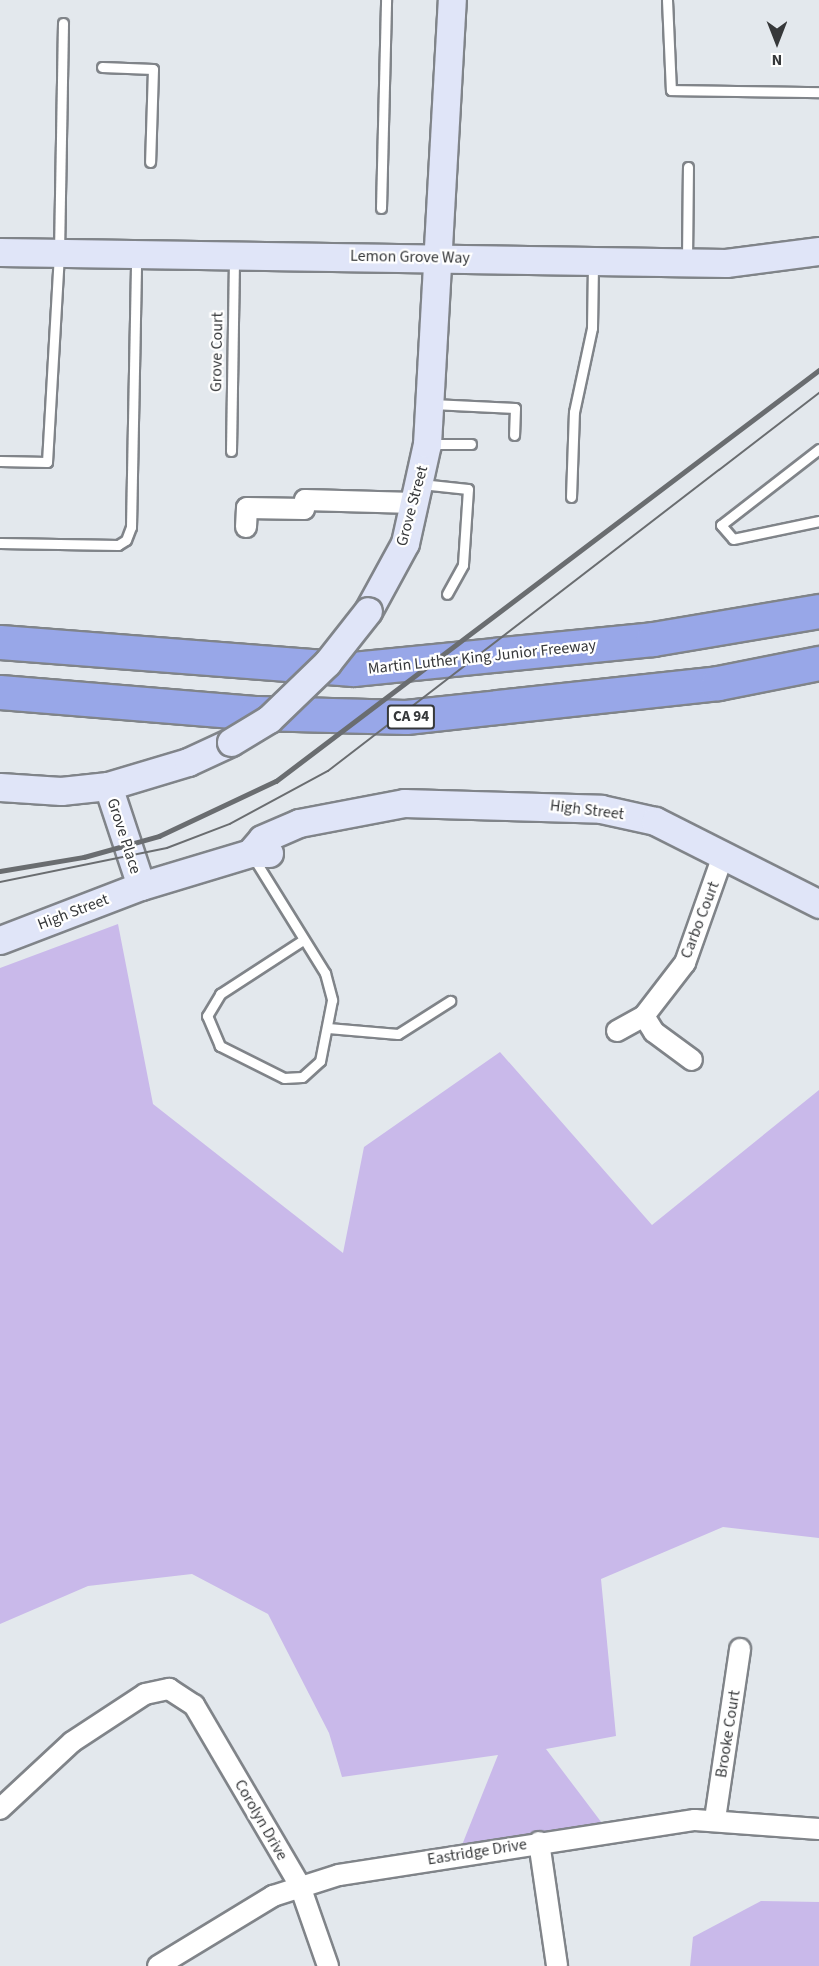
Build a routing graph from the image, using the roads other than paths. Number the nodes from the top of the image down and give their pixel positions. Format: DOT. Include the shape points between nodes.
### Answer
graph roads {
  1 [pos="386,0"];
  2 [pos="452,0"];
  3 [pos="667,0"];
  4 [pos="63,22"];
  5 [pos="102,67"];
  6 [pos="819,92"];
  7 [pos="150,162"];
  8 [pos="688,167"];
  9 [pos="381,208"];
  10 [pos="0,252"];
  11 [pos="819,252"];
  12 [pos="60,253"];
  13 [pos="136,253"];
  14 [pos="234,254"];
  15 [pos="439,257"];
  16 [pos="593,260"];
  17 [pos="687,262"];
  18 [pos="429,404"];
  19 [pos="514,435"];
  20 [pos="427,444"];
  21 [pos="471,444"];
  22 [pos="819,449"];
  23 [pos="231,451"];
  24 [pos="0,461"];
  25 [pos="416,494"];
  26 [pos="571,497"];
  27 [pos="819,521"];
  28 [pos="246,527"];
  29 [pos="0,543"];
  30 [pos="819,592"];
  31 [pos="447,594"];
  32 [pos="819,611"];
  33 [pos="695,632"];
  34 [pos="0,642"];
  35 [pos="819,663"];
  36 [pos="0,692"];
  37 [pos="108,786"];
  38 [pos="0,787"];
  39 [pos="250,853"];
  40 [pos="724,853"];
  41 [pos="141,886"];
  42 [pos="819,904"];
  43 [pos="0,940"];
  44 [pos="303,940"];
  45 [pos="450,1001"];
  46 [pos="644,1016"];
  47 [pos="328,1028"];
  48 [pos="617,1031"];
  49 [pos="692,1060"];
  50 [pos="741,1649"];
  51 [pos="0,1809"];
  52 [pos="715,1819"];
  53 [pos="819,1829"];
  54 [pos="539,1842"];
  55 [pos="300,1886"];
  56 [pos="158,1966"];
  57 [pos="328,1966"];
  58 [pos="557,1966"];
  1 -- 9 [label="lane"];
  2 -- 15 [label="main road, Grove Street"];
  3 -- 6 [label="lane" via="671,90"];
  4 -- 12 [label="lane"];
  5 -- 7 [label="lane" via="153,69"];
  8 -- 17 [label="lane"];
  10 -- 12 [label="main road, Lemon Grove Way"];
  11 -- 17 [label="main road, Lemon Grove Way"];
  12 -- 13 [label="main road, Lemon Grove Way"];
  12 -- 24 [label="lane" via="47,462"];
  13 -- 14 [label="main road, Lemon Grove Way"];
  13 -- 29 [label="lane" via="131,527 126,540 118,545"];
  14 -- 15 [label="main road, Lemon Grove Way"];
  14 -- 23 [label="lane, Grove Court"];
  15 -- 16 [label="main road, Lemon Grove Way"];
  15 -- 18 [label="main road, Grove Street"];
  16 -- 17 [label="main road, Lemon Grove Way"];
  16 -- 26 [label="lane" via="592,328 574,412"];
  18 -- 19 [label="lane" via="515,408"];
  18 -- 20 [label="main road, Grove Street"];
  20 -- 21 [label="lane"];
  20 -- 25 [label="main road, Grove Street"];
  22 -- 27 [label="lane" via="721,525 733,539"];
  25 -- 28 [label="street" via="305,500 304,509 247,508"];
  25 -- 31 [label="lane" via="468,489 463,565"];
  25 -- 37 [label="main road, Grove Street, bridge" via="405,543 368,611 319,671 269,719 188,762"];
  30 -- 33 [label="highway"];
  32 -- 33 [label="highway, Martin Luther King Junior Freeway"];
  33 -- 34 [label="highway, Martin Luther King Junior Freeway" via="473,661 353,669"];
  35 -- 36 [label="highway, CA 94" via="718,683 406,717 256,713"];
  37 -- 38 [label="main road, Grove Street"];
  37 -- 41 [label="main road, Grove Place"];
  39 -- 40 [label="main road, High Street" via="262,839 299,823 404,803 601,809 655,821"];
  39 -- 41 [label="main road, High Street"];
  39 -- 44 [label="lane"];
  40 -- 42 [label="main road, High Street"];
  40 -- 46 [label="street, Carbo Court" via="685,963"];
  41 -- 43 [label="main road, High Street"];
  44 -- 47 [label="lane" via="325,973 332,1000"];
  44 -- 47 [label="lane" via="220,994 207,1016 213,1038 284,1078 302,1077 320,1061"];
  45 -- 47 [label="lane" via="398,1034"];
  46 -- 48 [label="street, Carbo Court"];
  46 -- 49 [label="street" via="654,1032"];
  50 -- 52 [label="street, Brooke Court"];
  51 -- 55 [label="street, Corolyn Drive" via="72,1742 145,1694 170,1689 194,1705"];
  52 -- 53 [label="street, Eastridge Drive"];
  52 -- 54 [label="street, Eastridge Drive"];
  54 -- 55 [label="street, Eastridge Drive" via="339,1875"];
  54 -- 58 [label="street"];
  55 -- 56 [label="street, Eastridge Drive" via="273,1896"];
  55 -- 57 [label="street, Corolyn Drive"];
}
